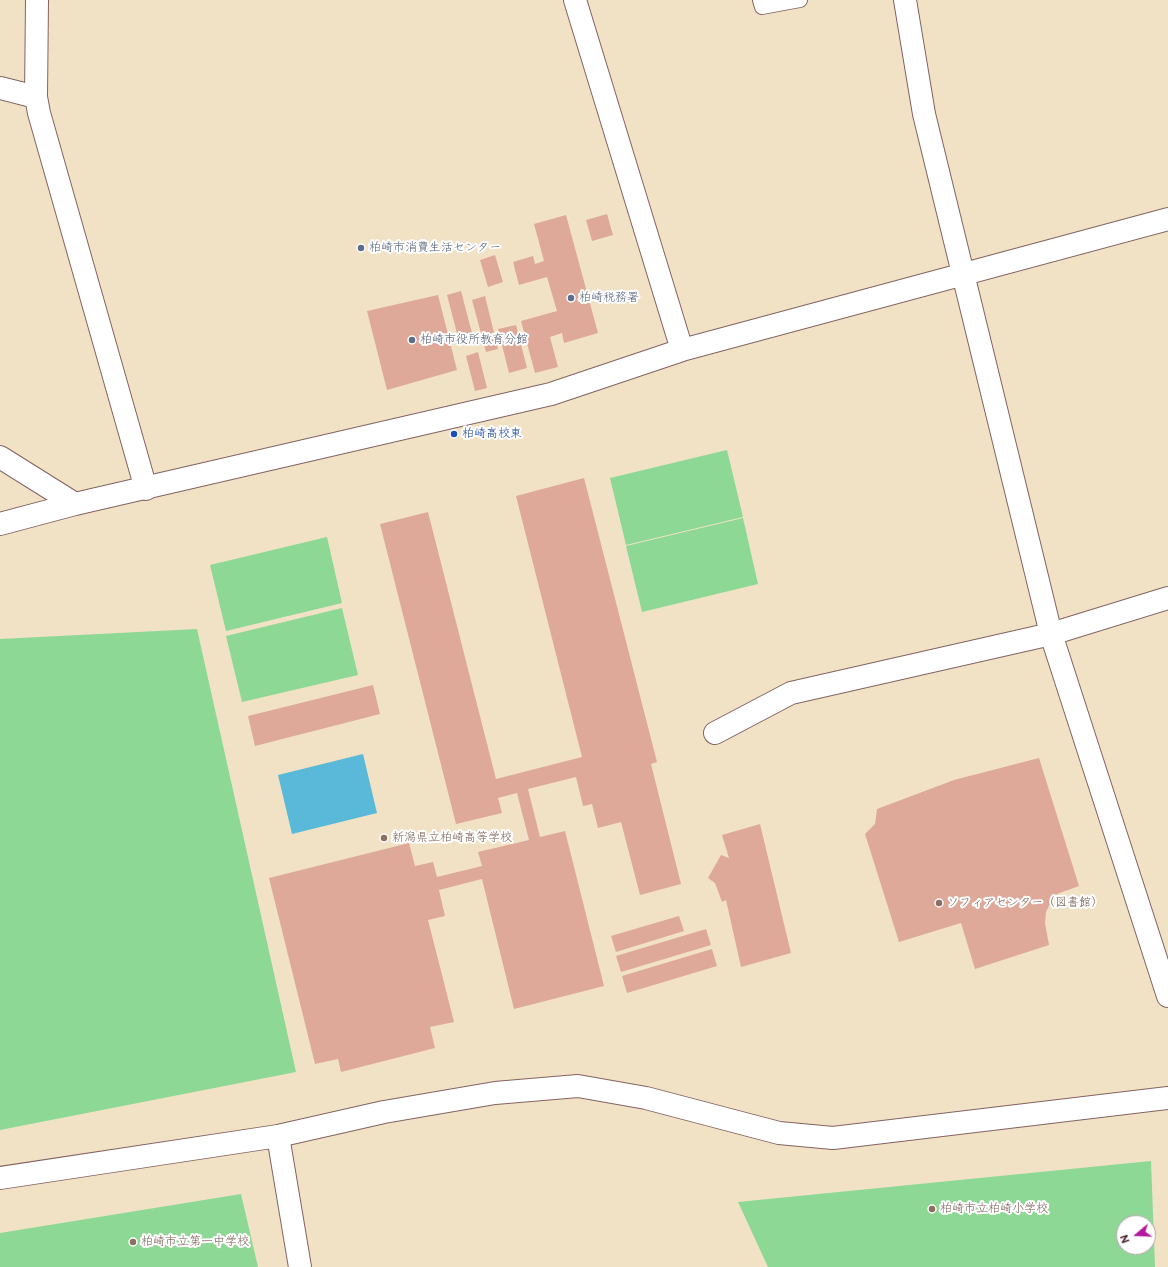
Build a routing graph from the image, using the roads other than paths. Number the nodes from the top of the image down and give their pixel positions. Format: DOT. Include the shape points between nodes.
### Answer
graph roads {
  1 [pos="37,0"];
  2 [pos="575,0"];
  3 [pos="760,0"];
  4 [pos="800,0"];
  5 [pos="905,0"];
  6 [pos="0,88"];
  7 [pos="36,96"];
  8 [pos="1168,219"];
  9 [pos="963,275"];
  10 [pos="682,350"];
  11 [pos="0,458"];
  12 [pos="146,489"];
  13 [pos="75,504"];
  14 [pos="0,524"];
  15 [pos="1168,598"];
  16 [pos="1051,634"];
  17 [pos="715,733"];
  18 [pos="1168,996"];
  19 [pos="1168,1098"];
  20 [pos="278,1136"];
  21 [pos="0,1178"];
  22 [pos="300,1267"];
  1 -- 7 [label="street"];
  2 -- 10 [label="street"];
  3 -- 4 [label="lane" via="762,7"];
  5 -- 9 [label="street" via="924,114"];
  6 -- 7 [label="street"];
  7 -- 12 [label="street"];
  8 -- 9 [label="street"];
  9 -- 10 [label="street"];
  9 -- 16 [label="street"];
  10 -- 12 [label="street" via="551,394"];
  11 -- 13 [label="street"];
  12 -- 13 [label="street"];
  13 -- 14 [label="street"];
  15 -- 16 [label="street"];
  16 -- 17 [label="street" via="791,693"];
  16 -- 18 [label="street"];
  19 -- 20 [label="street" via="833,1138 779,1133 646,1098 578,1086 480,1096 384,1112"];
  20 -- 21 [label="street"];
  20 -- 22 [label="street"];
}
